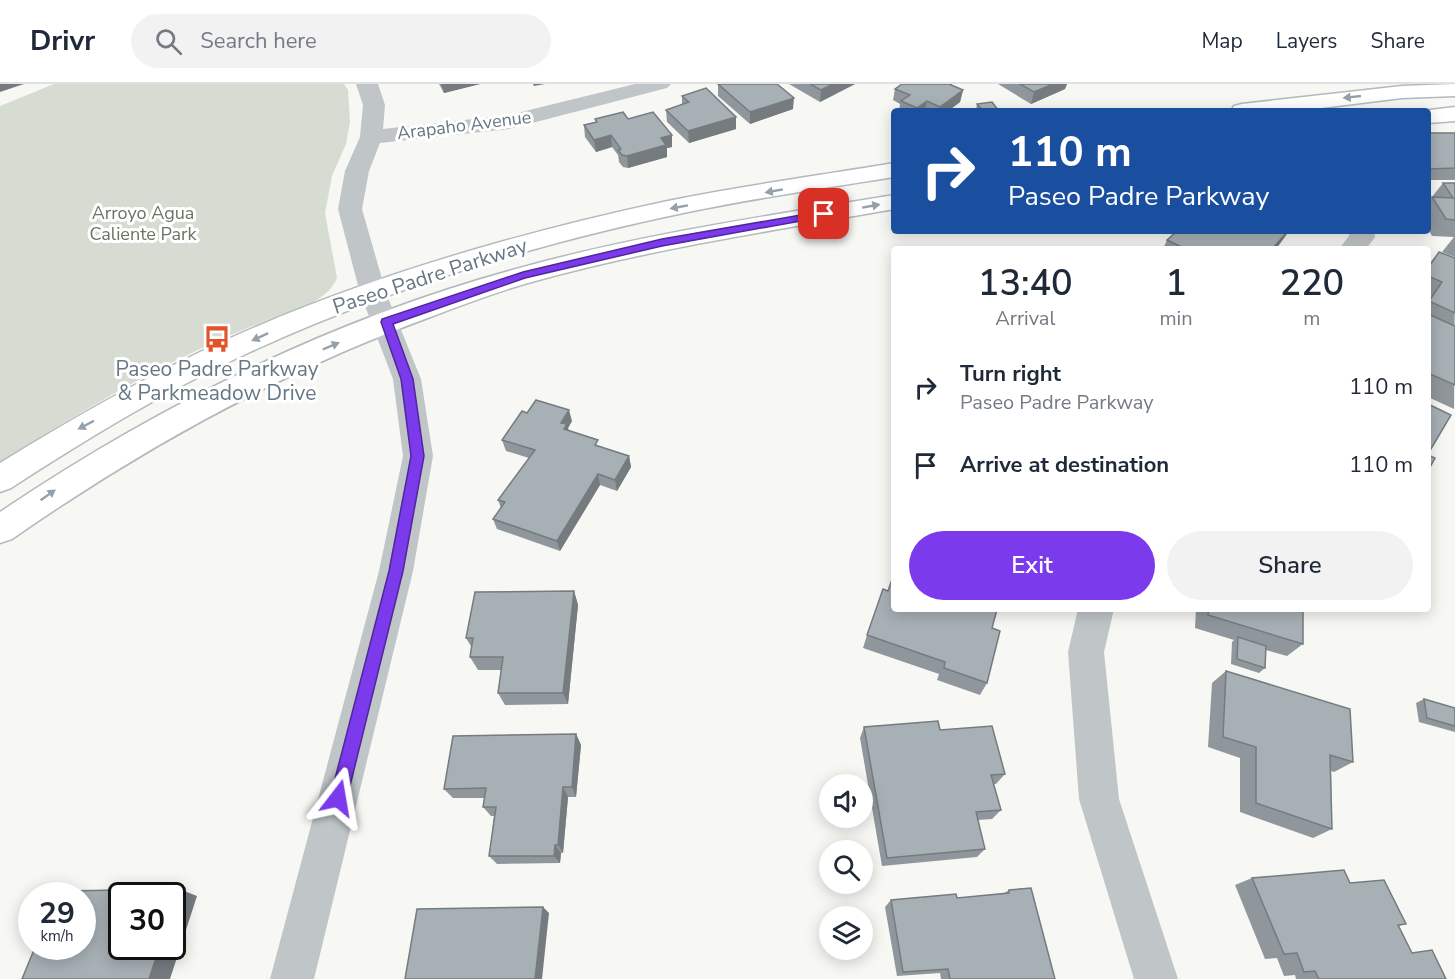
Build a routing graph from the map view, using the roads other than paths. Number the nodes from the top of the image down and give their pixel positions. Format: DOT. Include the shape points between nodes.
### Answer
graph roads {
  1 [pos="367,84"];
  2 [pos="660,84"];
  3 [pos="1455,90"];
  4 [pos="1275,108"];
  5 [pos="1455,114"];
  6 [pos="1431,116"];
  7 [pos="371,137"];
  8 [pos="891,171"];
  9 [pos="891,203"];
  10 [pos="373,292"];
  11 [pos="386,322"];
  12 [pos="0,479"];
  13 [pos="0,529"];
  14 [pos="1095,612"];
  15 [pos="292,979"];
  16 [pos="1156,979"];
  1 -- 7 [label="street" via="374,105"];
  2 -- 7 [label="street, Arapaho Avenue" via="509,122"];
  3 -- 4 [label="main road, one-way" via="1402,92"];
  5 -- 6 [label="main road"];
  7 -- 10 [label="street" via="357,171 350,209"];
  8 -- 10 [label="main road, Paseo Padre Parkway, one-way" via="664,209 513,246"];
  11 -- 9 [label="main road, Paseo Padre Parkway, one-way" via="523,275 662,243"];
  10 -- 11 [label="street"];
  10 -- 12 [label="main road, Paseo Padre Parkway, one-way" via="273,331 199,366 76,430"];
  13 -- 11 [label="main road, Paseo Padre Parkway, one-way" via="59,488 179,416"];
  11 -- 15 [label="street" via="407,379 418,456 396,571"];
  14 -- 16 [label="street" via="1086,652 1099,799"];
}
